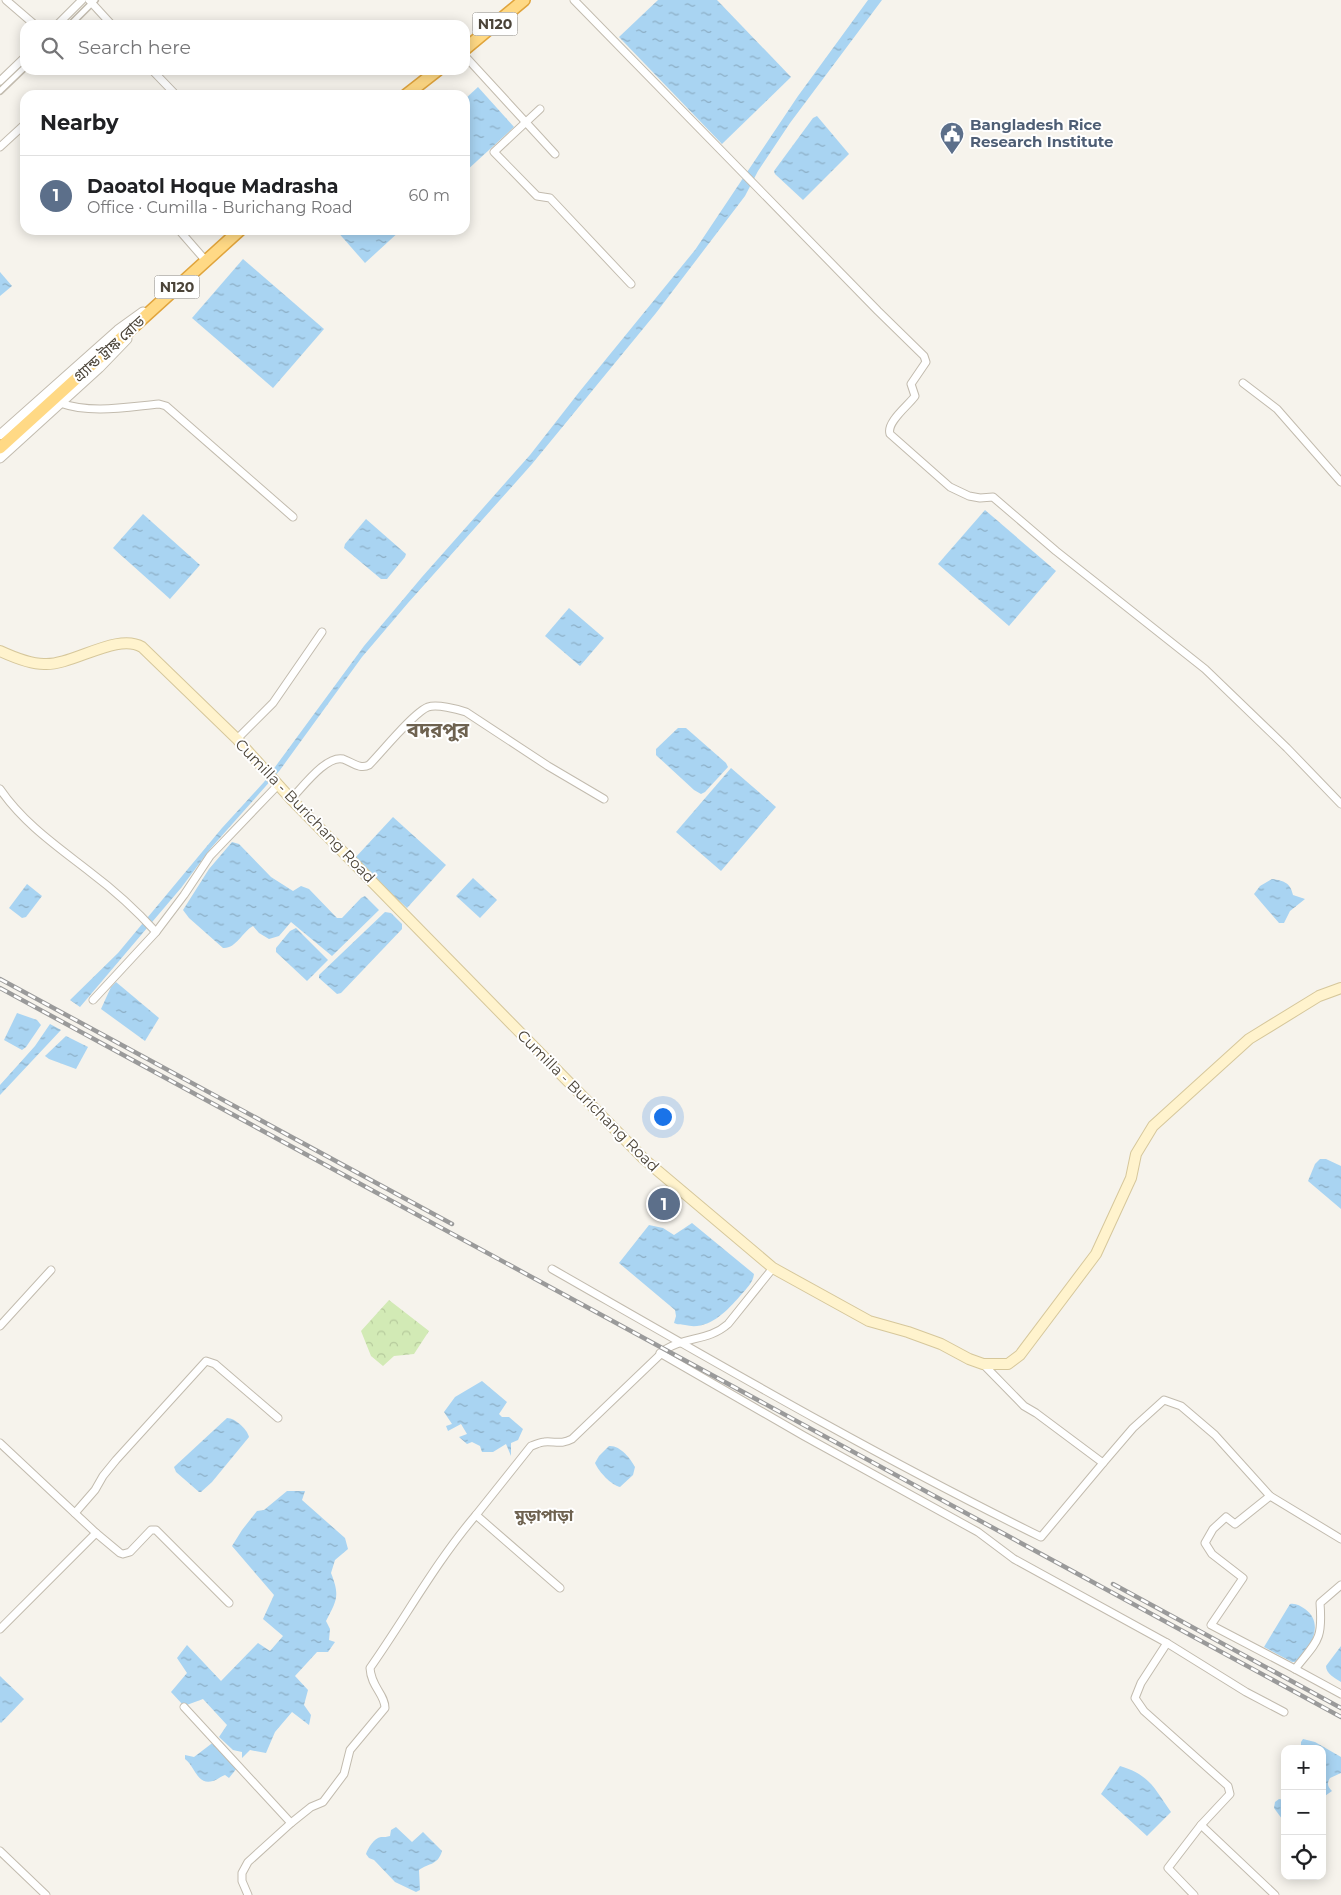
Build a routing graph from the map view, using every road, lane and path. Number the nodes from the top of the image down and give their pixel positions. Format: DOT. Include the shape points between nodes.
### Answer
graph roads {
  1 [pos="6,0"];
  2 [pos="82,0"];
  3 [pos="524,0"];
  4 [pos="574,0"];
  5 [pos="92,1"];
  6 [pos="29,20"];
  7 [pos="62,20"];
  8 [pos="75,20"];
  9 [pos="108,20"];
  10 [pos="470,45"];
  11 [pos="20,62"];
  12 [pos="470,62"];
  13 [pos="20,72"];
  14 [pos="157,75"];
  15 [pos="432,75"];
  16 [pos="0,81"];
  17 [pos="171,90"];
  18 [pos="412,90"];
  19 [pos="0,91"];
  20 [pos="540,109"];
  21 [pos="525,122"];
  22 [pos="20,129"];
  23 [pos="0,147"];
  24 [pos="554,154"];
  25 [pos="184,235"];
  26 [pos="234,235"];
  27 [pos="206,260"];
  28 [pos="631,284"];
  29 [pos="159,303"];
  30 [pos="1243,383"];
  31 [pos="60,403"];
  32 [pos="0,435"];
  33 [pos="0,448"];
  34 [pos="0,458"];
  35 [pos="1341,482"];
  36 [pos="293,517"];
  37 [pos="322,632"];
  38 [pos="0,652"];
  39 [pos="237,739"];
  40 [pos="278,786"];
  41 [pos="0,789"];
  42 [pos="291,799"];
  43 [pos="604,799"];
  44 [pos="1341,804"];
  45 [pos="153,929"];
  46 [pos="1341,988"];
  47 [pos="93,1000"];
  48 [pos="773,1268"];
  49 [pos="552,1269"];
  50 [pos="51,1270"];
  51 [pos="0,1326"];
  52 [pos="679,1342"];
  53 [pos="660,1353"];
  54 [pos="982,1364"];
  55 [pos="278,1418"];
  56 [pos="0,1442"];
  57 [pos="1103,1463"];
  58 [pos="1270,1496"];
  59 [pos="75,1513"];
  60 [pos="476,1515"];
  61 [pos="96,1533"];
  62 [pos="1341,1539"];
  63 [pos="1341,1585"];
  64 [pos="560,1588"];
  65 [pos="229,1603"];
  66 [pos="1,1627"];
  67 [pos="1168,1643"];
  68 [pos="1295,1669"];
  69 [pos="1341,1694"];
  70 [pos="184,1707"];
  71 [pos="1284,1712"];
  72 [pos="292,1823"];
  73 [pos="1201,1825"];
  74 [pos="0,1851"];
  75 [pos="46,1895"];
  76 [pos="248,1895"];
  77 [pos="1194,1895"];
  78 [pos="1276,1895"];
  1 -- 6 [label="street"];
  2 -- 7 [label="street"];
  3 -- 10 [label="highway, N120"];
  4 -- 44 [label="street" via="924,356 926,362 911,384 916,396 892,423 890,434 950,487 970,496 993,497 1205,669"];
  5 -- 8 [label="street"];
  5 -- 9 [label="street"];
  11 -- 16 [label="street"];
  12 -- 21 [label="street"];
  13 -- 19 [label="street"];
  14 -- 17 [label="street"];
  15 -- 18 [label="highway"];
  20 -- 21 [label="street"];
  21 -- 24 [label="street"];
  21 -- 28 [label="street" via="494,152 537,196 550,198"];
  22 -- 23 [label="street"];
  25 -- 27 [label="street"];
  26 -- 27 [label="highway, গ্র্যান্ড ট্রাঙ্ক রোড / N120"];
  27 -- 29 [label="highway, গ্র্যান্ড ট্রাঙ্ক রোড / N120"];
  29 -- 31 [label="street" via="113,354"];
  29 -- 32 [label="street" via="118,330"];
  29 -- 33 [label="highway, গ্র্যান্ড ট্রাঙ্ক রোড / N120"];
  30 -- 35 [label="street" via="1277,409"];
  31 -- 34 [label="street"];
  31 -- 36 [label="street" via="73,408 166,406"];
  37 -- 39 [label="street" via="278,696"];
  38 -- 39 [label="main road, Cumilla - Burichang Road" via="48,664 113,645 138,644"];
  39 -- 40 [label="main road, Cumilla - Burichang Road"];
  40 -- 42 [label="main road, Cumilla - Burichang Road"];
  40 -- 45 [label="street" via="210,856 184,895"];
  41 -- 45 [label="street" via="10,804 43,835 111,888"];
  42 -- 43 [label="street" via="331,761 369,765 417,714 428,707 466,712"];
  42 -- 48 [label="main road, Cumilla - Burichang Road" via="645,1160"];
  45 -- 47 [label="street"];
  46 -- 54 [label="main road, Cumilla - Burichang Road" via="1318,996 1249,1039 1153,1126 1136,1154 1131,1178 1096,1254 1020,1355 1008,1364"];
  48 -- 52 [label="street" via="720,1332"];
  48 -- 54 [label="main road, Cumilla - Burichang Road" via="869,1321 941,1344"];
  49 -- 52 [label="street"];
  50 -- 51 [label="street"];
  52 -- 53 [label="street"];
  52 -- 57 [label="street" via="964,1499 1041,1537"];
  53 -- 60 [label="street" via="572,1439 531,1446"];
  53 -- 67 [label="street" via="978,1532 1014,1558"];
  54 -- 57 [label="street" via="1024,1406"];
  55 -- 59 [label="street" via="215,1364 206,1361 116,1460"];
  56 -- 59 [label="street"];
  57 -- 58 [label="street" via="1133,1428 1164,1400 1181,1406 1215,1435"];
  58 -- 62 [label="street"];
  58 -- 68 [label="street" via="1235,1524 1226,1517 1213,1529 1205,1543 1212,1554 1243,1578 1211,1625"];
  59 -- 61 [label="street"];
  60 -- 64 [label="street"];
  60 -- 72 [label="street" via="430,1574 370,1668 370,1679 385,1702 385,1708 350,1750 344,1774 328,1797"];
  61 -- 65 [label="street" via="123,1554 130,1552 151,1530 156,1530"];
  61 -- 66 [label="street"];
  63 -- 68 [label="street" via="1320,1603 1322,1626 1318,1641"];
  67 -- 71 [label="street"];
  67 -- 73 [label="street" via="1141,1683 1135,1698 1144,1711 1228,1786 1230,1794"];
  68 -- 69 [label="street"];
  70 -- 72 [label="street"];
  72 -- 76 [label="street" via="248,1862 242,1881"];
  73 -- 77 [label="street" via="1168,1868"];
  73 -- 78 [label="street"];
  74 -- 75 [label="street"];
}
